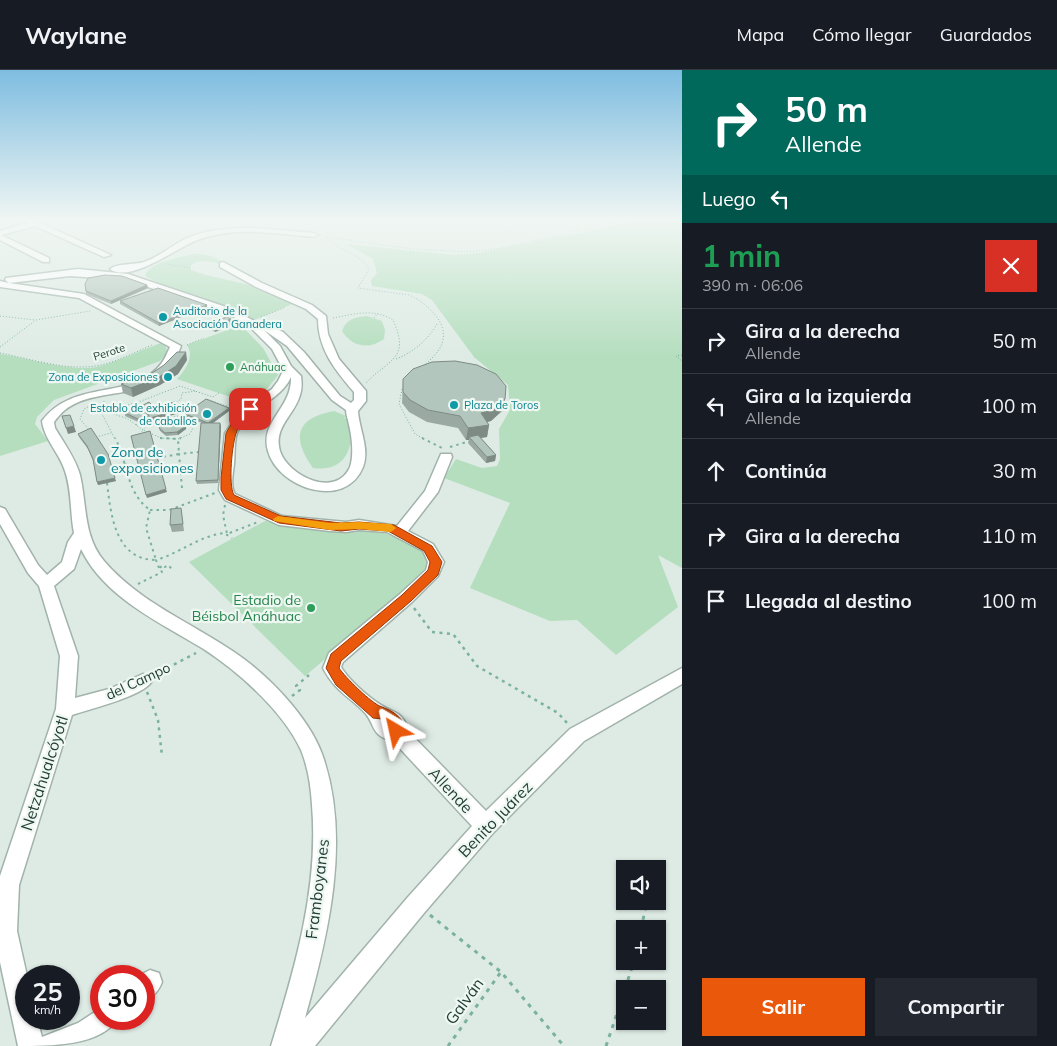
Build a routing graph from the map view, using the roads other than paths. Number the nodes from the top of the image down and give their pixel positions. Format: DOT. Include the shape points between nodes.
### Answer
graph roads {
  1 [pos="138,267"];
  2 [pos="226,267"];
  3 [pos="70,272"];
  4 [pos="0,282"];
  5 [pos="250,323"];
  6 [pos="286,367"];
  7 [pos="352,409"];
  8 [pos="446,453"];
  9 [pos="0,512"];
  10 [pos="400,532"];
  11 [pos="81,536"];
  12 [pos="46,584"];
  13 [pos="682,675"];
  14 [pos="142,681"];
  15 [pos="64,709"];
  16 [pos="486,826"];
  17 [pos="90,1029"];
  18 [pos="31,1046"];
  19 [pos="51,1046"];
  20 [pos="284,1046"];
  21 [pos="298,1046"];
  1 -- 3 [label="street"];
  2 -- 7 [label="street" via="318,312 323,319 323,334 334,360 360,390 360,401"];
  3 -- 4 [label="street"];
  3 -- 5 [label="street" via="128,277 230,311"];
  4 -- 11 [label="street" via="81,296 176,346 170,363 150,380 70,403 54,412 48,421 73,474"];
  5 -- 6 [label="street" via="276,348"];
  5 -- 7 [label="street" via="265,326 290,344 336,398"];
  6 -- 7 [label="street" via="296,376 297,390 272,438 279,459 303,482 324,487 349,480 358,458"];
  6 -- 10 [label="street, Allende" via="285,378 276,391 246,412 231,433 228,494 279,520 341,527 390,528"];
  8 -- 10 [label="street" via="431,492"];
  9 -- 12 [label="street, Netzahualcóyotl" via="33,569"];
  10 -- 16 [label="street, Allende" via="428,548 436,562 434,572 335,658 332,668 340,681 378,714 378,723 391,732 396,731"];
  11 -- 12 [label="street" via="75,542 69,565"];
  11 -- 20 [label="street, Framboyanes" via="98,564 123,588 246,669 297,726 312,753 325,818 324,852 319,898 302,985"];
  12 -- 15 [label="street, Netzahualcóyotl" via="69,656"];
  13 -- 16 [label="street, Benito Juárez" via="577,735"];
  14 -- 15 [label="street, del Campo" via="113,695"];
  15 -- 18 [label="street, Netzahualcóyotl" via="8,885 5,931"];
  16 -- 21 [label="street, Benito Juárez"];
  17 -- 19 [label="street"];
}
